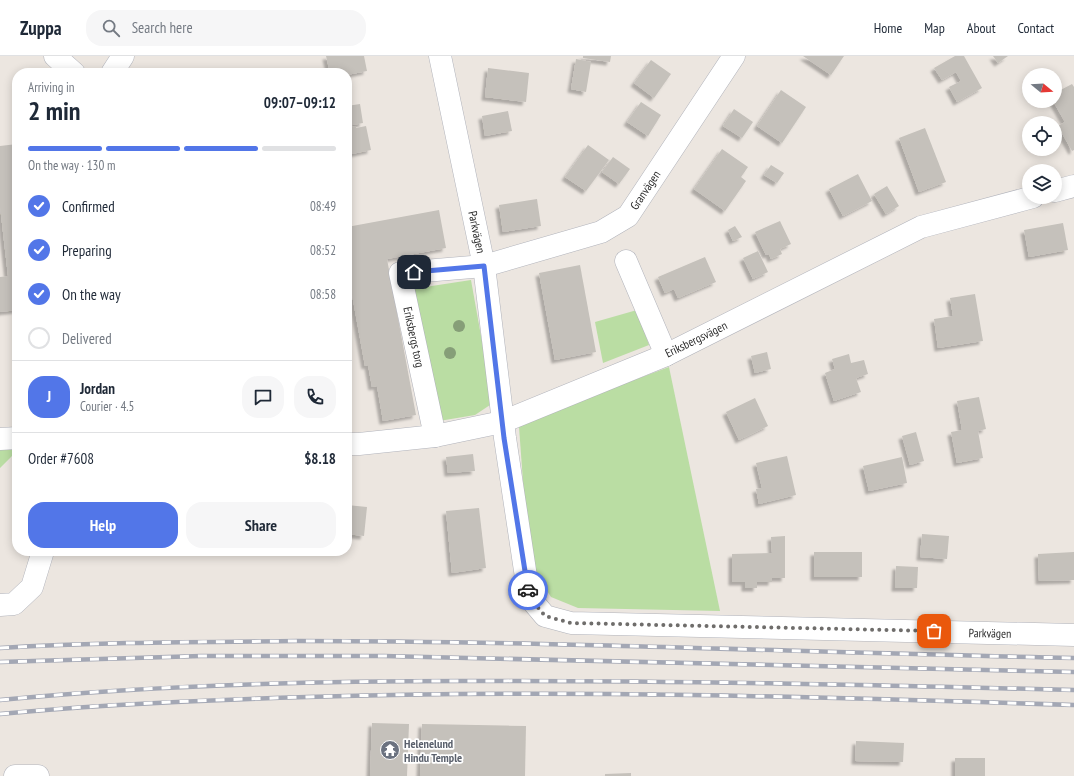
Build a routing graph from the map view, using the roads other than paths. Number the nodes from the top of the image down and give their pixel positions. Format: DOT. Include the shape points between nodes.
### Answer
graph roads {
  1 [pos="55,56"];
  2 [pos="123,56"];
  3 [pos="440,56"];
  4 [pos="734,56"];
  5 [pos="68,68"];
  6 [pos="115,68"];
  7 [pos="1074,186"];
  8 [pos="1062,189"];
  9 [pos="1022,200"];
  10 [pos="626,261"];
  11 [pos="484,266"];
  12 [pos="666,355"];
  13 [pos="502,422"];
  14 [pos="435,436"];
  15 [pos="12,438"];
  16 [pos="0,439"];
  17 [pos="352,444"];
  18 [pos="42,556"];
  19 [pos="0,605"];
  20 [pos="1074,635"];
  21 [pos="15,776"];
  22 [pos="38,776"];
  1 -- 5 [label="street"];
  2 -- 6 [label="street"];
  3 -- 11 [label="street, Parkvägen"];
  4 -- 11 [label="street, Granvägen" via="628,216 601,232"];
  7 -- 8 [label="street"];
  9 -- 12 [label="street, Eriksbergsvägen" via="921,226"];
  10 -- 12 [label="street"];
  11 -- 13 [label="street, Parkvägen"];
  11 -- 14 [label="street, Eriksbergs torg" via="400,273"];
  12 -- 13 [label="street, Eriksbergsvägen"];
  13 -- 14 [label="street, Eriksbergsvägen"];
  13 -- 20 [label="street, Parkvägen" via="529,597 545,616 571,623"];
  14 -- 17 [label="street, Eriksbergsvägen"];
  15 -- 16 [label="street"];
  18 -- 19 [label="street" via="32,587 14,604"];
  21 -- 22 [label="street"];
}
